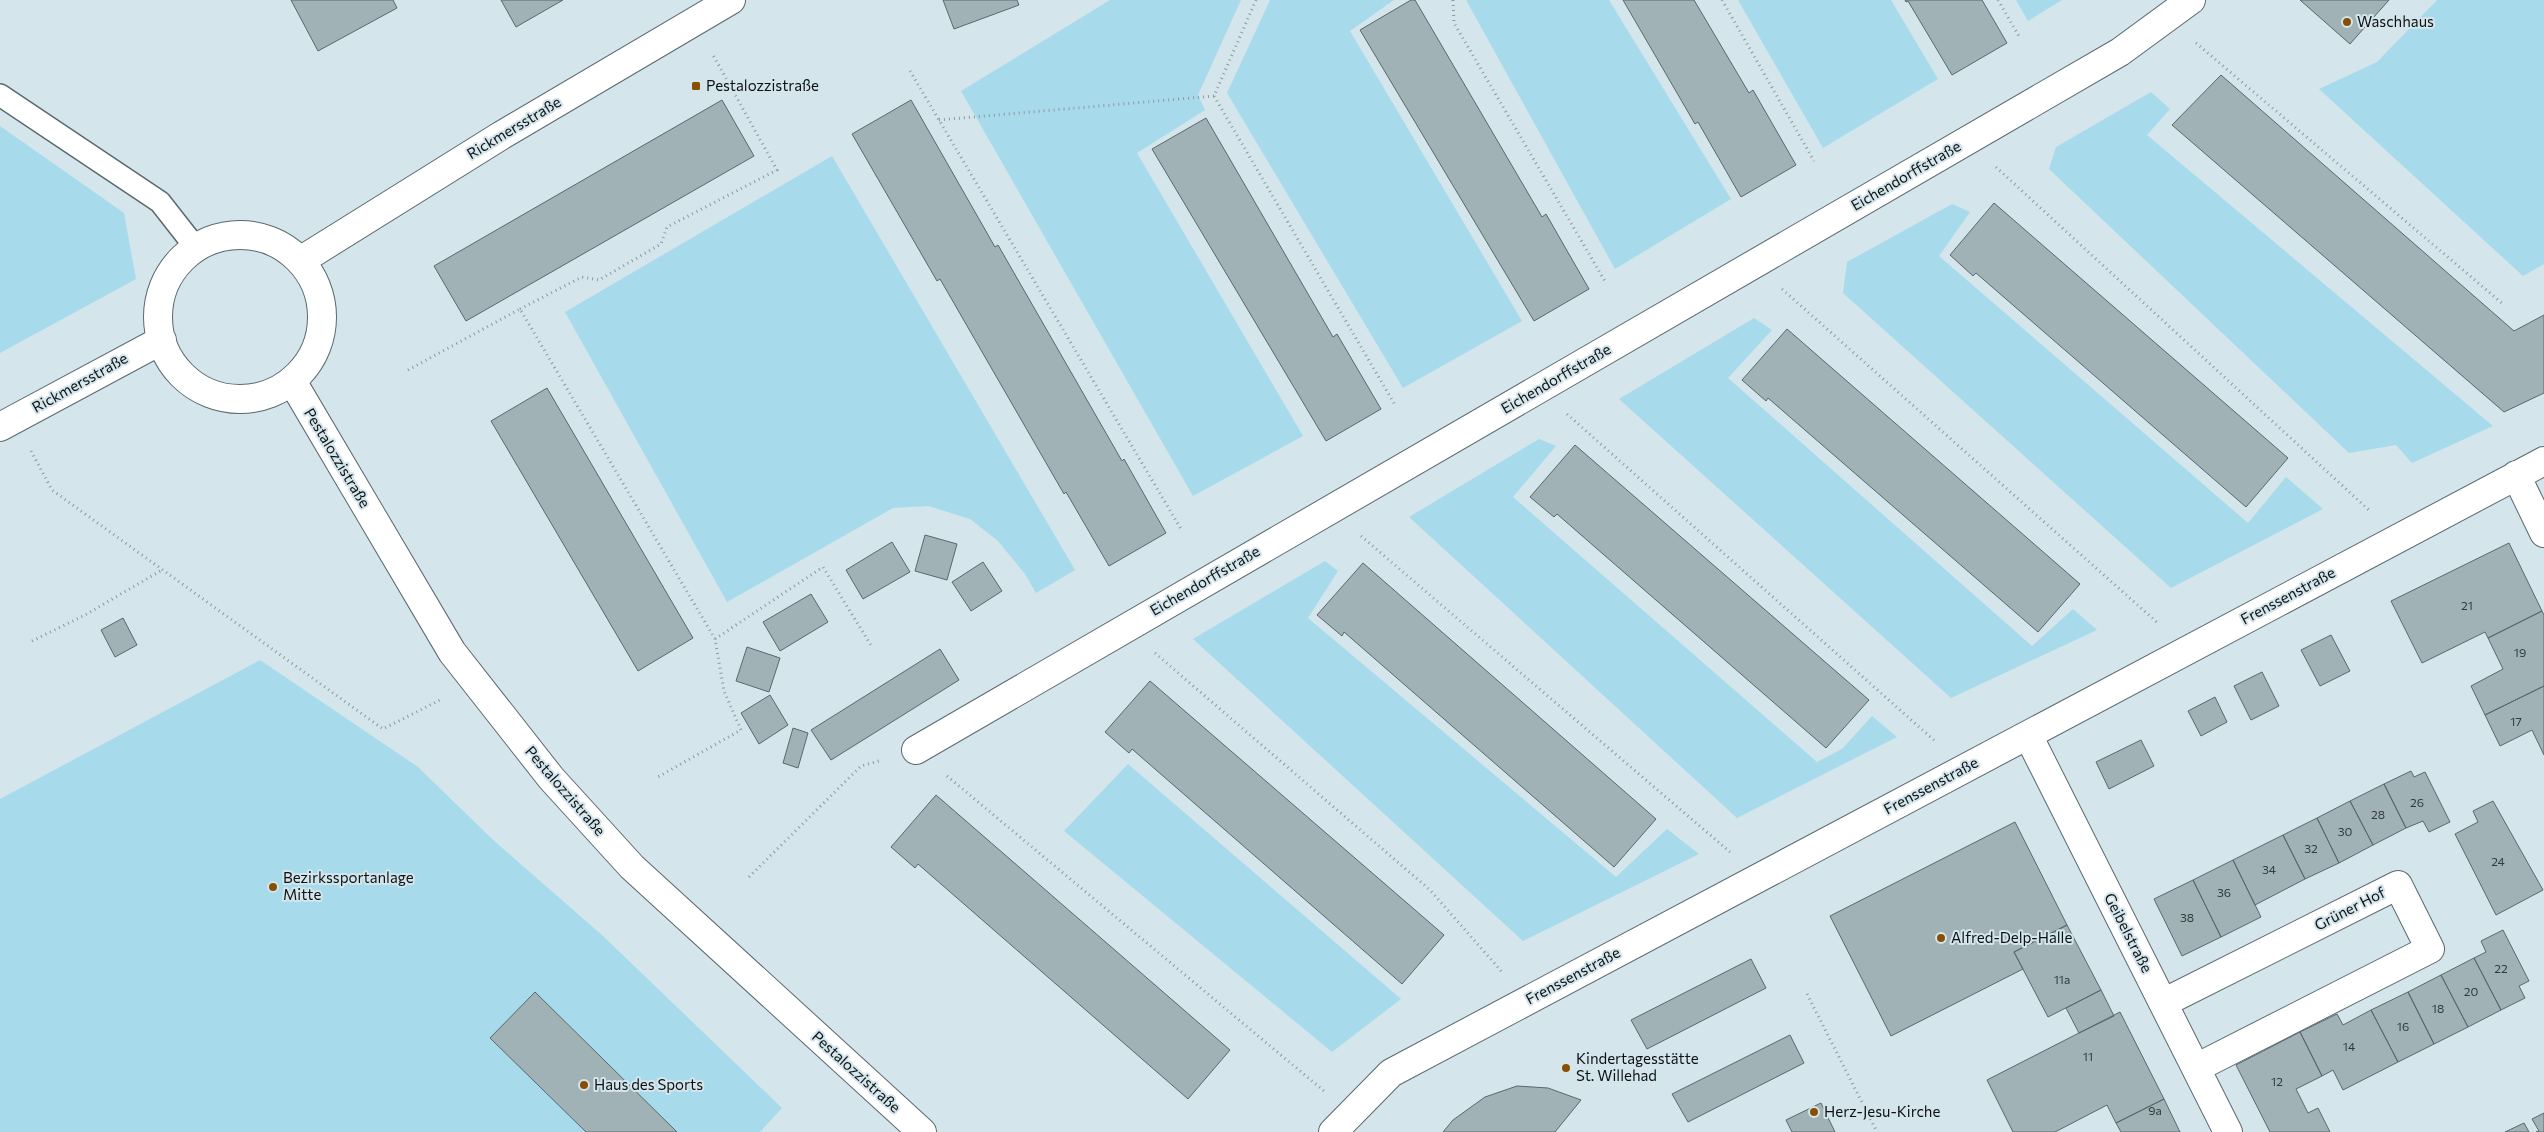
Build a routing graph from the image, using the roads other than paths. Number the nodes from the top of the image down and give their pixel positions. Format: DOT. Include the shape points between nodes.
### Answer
graph roads {
  1 [pos="731,0"];
  2 [pos="2190,0"];
  3 [pos="0,96"];
  4 [pos="196,248"];
  5 [pos="300,261"];
  6 [pos="162,340"];
  7 [pos="292,381"];
  8 [pos="7,424"];
  9 [pos="2544,461"];
  10 [pos="2516,475"];
  11 [pos="2544,533"];
  12 [pos="2028,735"];
  13 [pos="916,750"];
  14 [pos="2163,1003"];
  15 [pos="2196,1068"];
  16 [pos="1342,1123"];
  17 [pos="922,1132"];
  18 [pos="2228,1132"];
  1 -- 5 [label="street, Rickmersstraße" via="502,135"];
  2 -- 13 [label="street, Eichendorffstraße" via="2120,52"];
  3 -- 4 [label="lane" via="160,202"];
  4 -- 5 [label="street" via="231,235 250,235 286,249"];
  4 -- 6 [label="street" via="177,264 161,295 158,318"];
  5 -- 7 [label="street" via="316,286 322,325 312,356"];
  6 -- 7 [label="street" via="182,375 216,395 229,399 255,398"];
  6 -- 8 [label="street, Rickmersstraße"];
  7 -- 17 [label="street, Pestalozzistraße" via="452,652 551,778 632,867"];
  9 -- 10 [label="street, Frenssenstraße"];
  10 -- 11 [label="street"];
  10 -- 12 [label="street, Frenssenstraße"];
  12 -- 14 [label="street, Geibelstraße"];
  12 -- 16 [label="street, Frenssenstraße" via="1391,1073"];
  14 -- 15 [label="street, Geibelstraße"];
  14 -- 15 [label="street, Grüner Hof" via="2398,885 2430,949"];
  15 -- 18 [label="street, Geibelstraße"];
}
